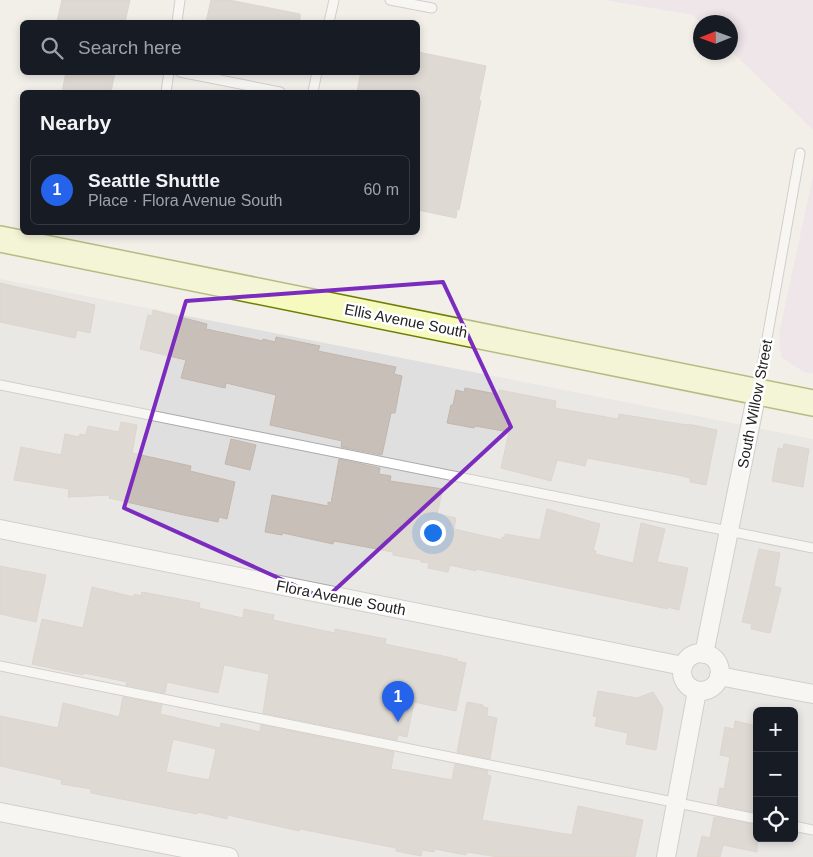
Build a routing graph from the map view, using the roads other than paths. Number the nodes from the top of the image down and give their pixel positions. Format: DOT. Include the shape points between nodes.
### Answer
graph roads {
  1 [pos="180,0"];
  2 [pos="334,0"];
  3 [pos="390,0"];
  4 [pos="432,8"];
  5 [pos="177,20"];
  6 [pos="329,20"];
  7 [pos="169,75"];
  8 [pos="195,75"];
  9 [pos="316,75"];
  10 [pos="166,90"];
  11 [pos="270,90"];
  12 [pos="313,90"];
  13 [pos="800,153"];
  14 [pos="0,239"];
  15 [pos="0,385"];
  16 [pos="758,392"];
  17 [pos="813,403"];
  18 [pos="0,530"];
  19 [pos="730,531"];
  20 [pos="813,548"];
  21 [pos="704,654"];
  22 [pos="0,666"];
  23 [pos="683,666"];
  24 [pos="719,676"];
  25 [pos="697,691"];
  26 [pos="813,694"];
  27 [pos="677,802"];
  28 [pos="0,812"];
  29 [pos="753,818"];
  30 [pos="798,827"];
  31 [pos="813,830"];
  32 [pos="229,857"];
  33 [pos="666,857"];
  1 -- 5 [label="lane"];
  2 -- 6 [label="lane"];
  3 -- 4 [label="lane"];
  7 -- 10 [label="lane"];
  8 -- 11 [label="lane"];
  9 -- 12 [label="lane"];
  13 -- 16 [label="lane, South Willow Street"];
  14 -- 16 [label="street, Ellis Avenue South"];
  15 -- 19 [label="lane"];
  16 -- 17 [label="street, Ellis Avenue South"];
  16 -- 19 [label="street, South Willow Street"];
  18 -- 23 [label="street, Flora Avenue South"];
  19 -- 20 [label="lane"];
  19 -- 21 [label="street, South Willow Street"];
  21 -- 23 [label="street" via="694,654"];
  21 -- 24 [label="street" via="718,664"];
  22 -- 27 [label="lane"];
  23 -- 25 [label="street" via="686,685"];
  24 -- 25 [label="street" via="713,688"];
  24 -- 26 [label="street"];
  25 -- 27 [label="street"];
  27 -- 29 [label="lane"];
  27 -- 33 [label="street"];
  28 -- 32 [label="street"];
  30 -- 31 [label="lane"];
}
